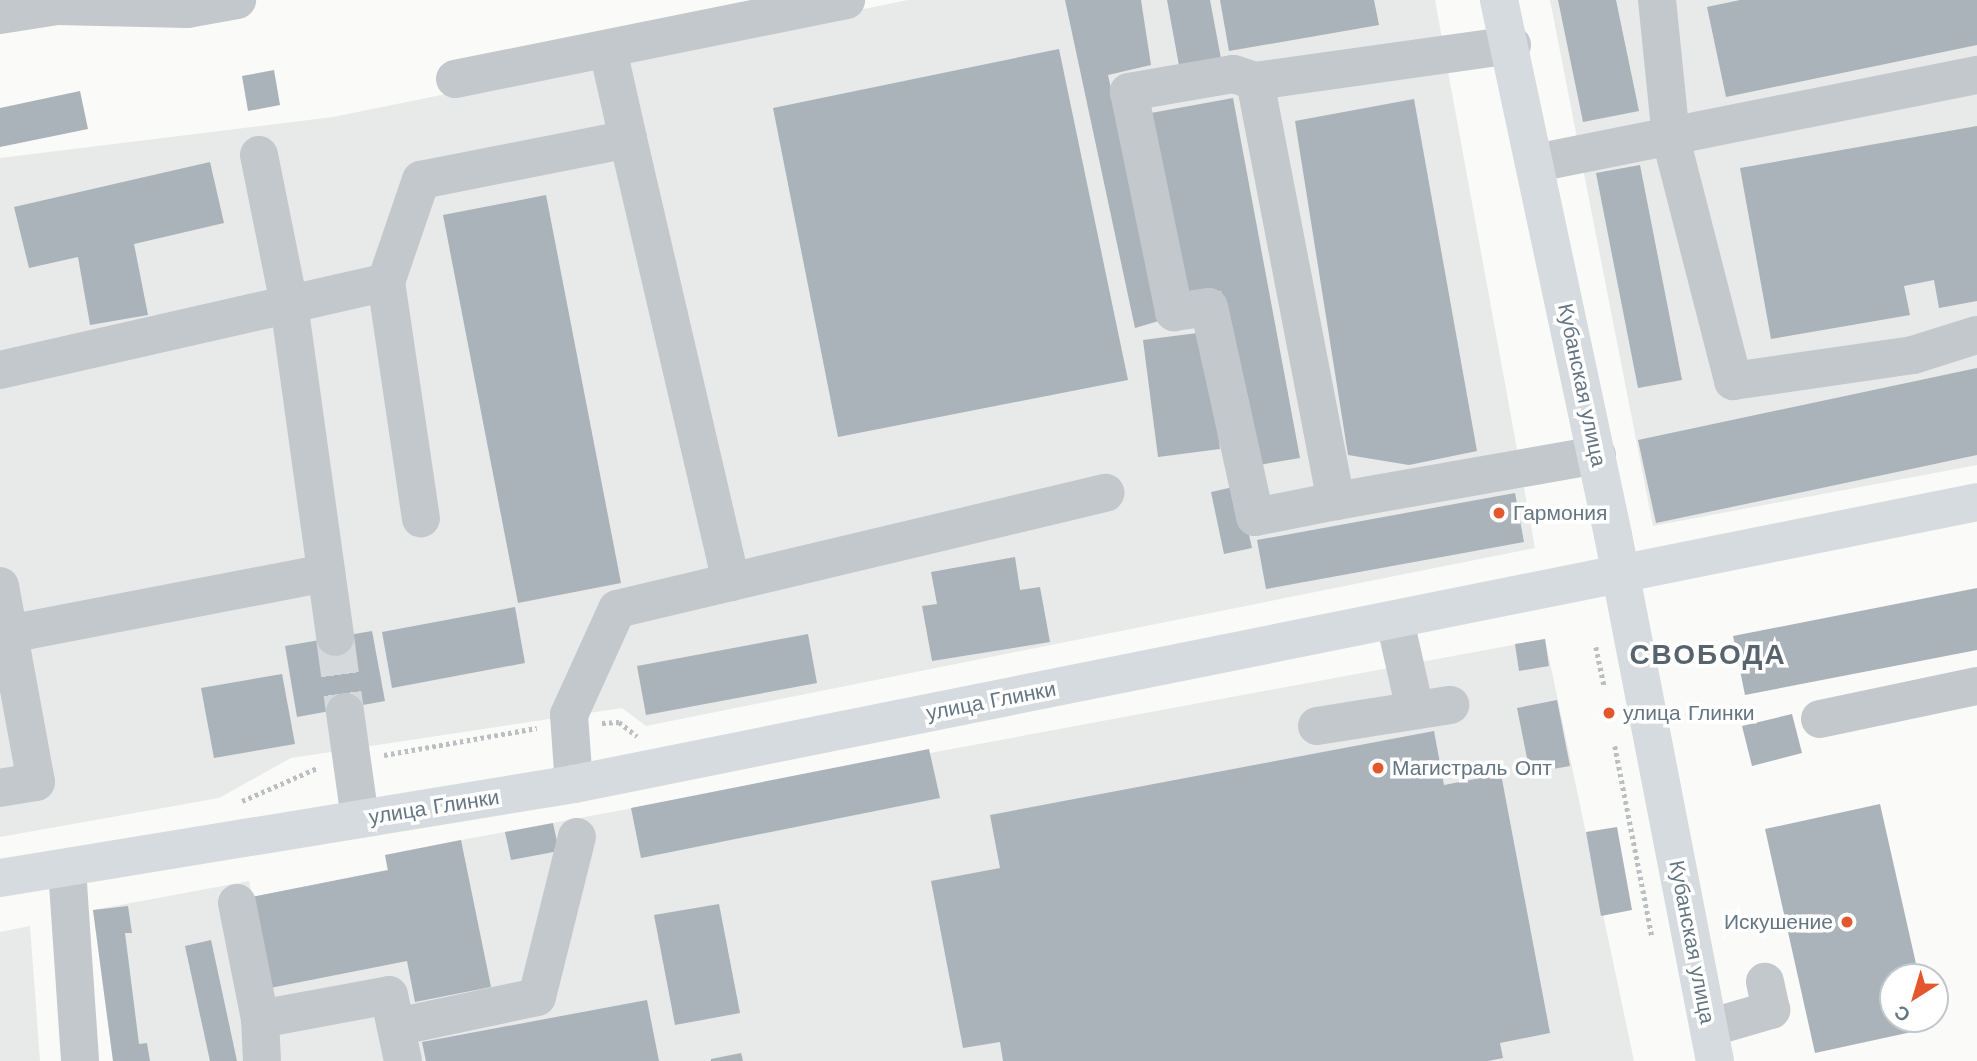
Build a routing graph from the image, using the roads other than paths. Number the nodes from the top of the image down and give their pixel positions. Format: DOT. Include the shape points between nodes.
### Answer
graph roads {
  1 [pos="237,0"];
  2 [pos="846,0"];
  3 [pos="1499,0"];
  4 [pos="1657,0"];
  5 [pos="186,5"];
  6 [pos="0,15"];
  7 [pos="1512,45"];
  8 [pos="608,50"];
  9 [pos="1977,75"];
  10 [pos="455,79"];
  11 [pos="1255,80"];
  12 [pos="628,139"];
  13 [pos="1671,139"];
  14 [pos="259,155"];
  15 [pos="1536,163"];
  16 [pos="386,282"];
  17 [pos="289,304"];
  18 [pos="1977,335"];
  19 [pos="0,370"];
  20 [pos="1597,455"];
  21 [pos="1107,493"];
  22 [pos="1336,501"];
  23 [pos="1977,502"];
  24 [pos="421,518"];
  25 [pos="326,573"];
  26 [pos="1621,576"];
  27 [pos="731,582"];
  28 [pos="0,586"];
  29 [pos="1395,621"];
  30 [pos="9,634"];
  31 [pos="335,637"];
  32 [pos="1977,686"];
  33 [pos="345,712"];
  34 [pos="1820,719"];
  35 [pos="1317,726"];
  36 [pos="574,784"];
  37 [pos="0,789"];
  38 [pos="360,819"];
  39 [pos="577,836"];
  40 [pos="67,869"];
  41 [pos="0,878"];
  42 [pos="237,903"];
  43 [pos="1765,982"];
  44 [pos="260,1019"];
  45 [pos="400,1044"];
  46 [pos="1712,1044"];
  47 [pos="80,1061"];
  48 [pos="262,1061"];
  1 -- 5 [label="street"];
  2 -- 8 [label="street"];
  3 -- 7 [label="main road, Кубанская улица"];
  4 -- 13 [label="street"];
  5 -- 6 [label="street" via="57,6"];
  7 -- 11 [label="street"];
  7 -- 15 [label="main road, Кубанская улица"];
  8 -- 10 [label="street"];
  8 -- 12 [label="street"];
  9 -- 13 [label="street"];
  11 -- 22 [label="street"];
  11 -- 22 [label="street" via="1233,74 1129,92 1174,312 1209,307 1255,517"];
  12 -- 16 [label="street" via="421,180"];
  12 -- 27 [label="street"];
  13 -- 15 [label="street"];
  13 -- 18 [label="street" via="1733,381 1913,355"];
  14 -- 17 [label="street"];
  15 -- 20 [label="main road, Кубанская улица"];
  16 -- 17 [label="street"];
  16 -- 24 [label="street"];
  17 -- 19 [label="street"];
  17 -- 25 [label="street"];
  20 -- 22 [label="street"];
  20 -- 26 [label="main road, Кубанская улица"];
  21 -- 27 [label="street"];
  23 -- 26 [label="main road, улица Глинки"];
  25 -- 30 [label="street"];
  25 -- 31 [label="street"];
  26 -- 29 [label="main road, улица Глинки"];
  26 -- 46 [label="main road, Кубанская улица"];
  27 -- 36 [label="street" via="617,609 570,725"];
  28 -- 30 [label="street"];
  29 -- 35 [label="street" via="1432,708"];
  29 -- 36 [label="main road, улица Глинки"];
  30 -- 37 [label="street" via="36,782"];
  32 -- 34 [label="street"];
  33 -- 38 [label="street"];
  36 -- 38 [label="main road, улица Глинки"];
  38 -- 40 [label="main road, улица Глинки"];
  39 -- 45 [label="street" via="537,997"];
  40 -- 41 [label="main road, улица Глинки"];
  40 -- 47 [label="street"];
  42 -- 44 [label="street"];
  43 -- 46 [label="street" via="1771,1010"];
  44 -- 45 [label="street" via="389,995"];
  44 -- 48 [label="street"];
}
